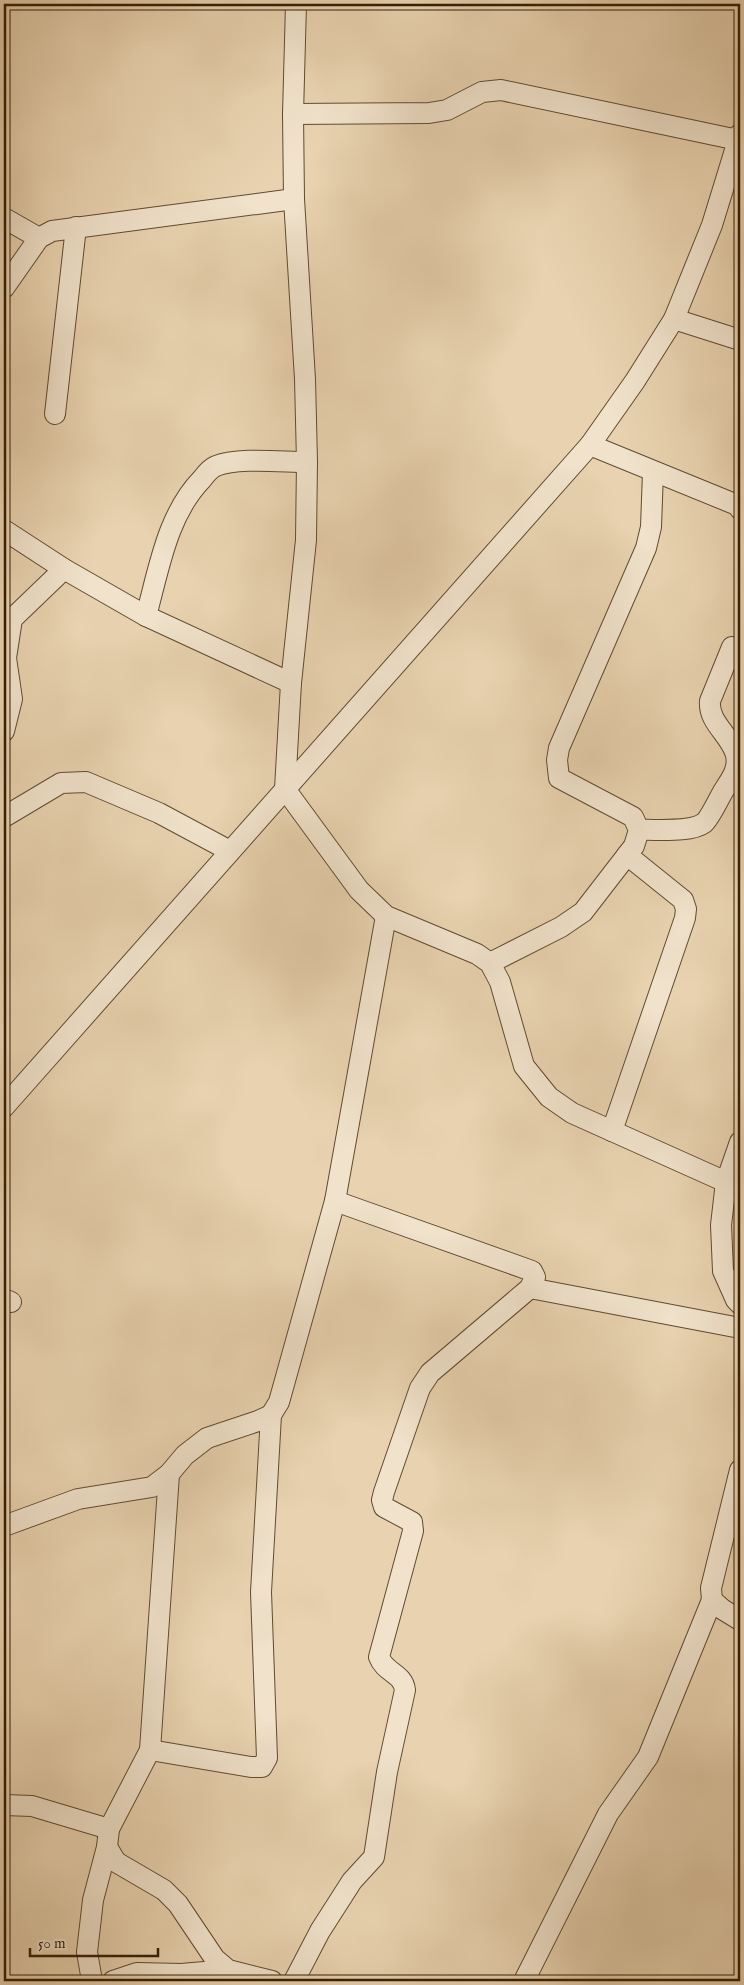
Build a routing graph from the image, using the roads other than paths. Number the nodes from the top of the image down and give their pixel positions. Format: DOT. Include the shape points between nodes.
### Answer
graph roads {
  1 [pos="296,4"];
  2 [pos="293,114"];
  3 [pos="739,137"];
  4 [pos="294,199"];
  5 [pos="4,218"];
  6 [pos="76,227"];
  7 [pos="39,238"];
  8 [pos="4,288"];
  9 [pos="674,318"];
  10 [pos="740,340"];
  11 [pos="55,414"];
  12 [pos="590,445"];
  13 [pos="307,462"];
  14 [pos="653,472"];
  15 [pos="740,508"];
  16 [pos="4,530"];
  17 [pos="64,569"];
  18 [pos="146,616"];
  19 [pos="732,647"];
  20 [pos="291,683"];
  21 [pos="4,731"];
  22 [pos="738,770"];
  23 [pos="285,789"];
  24 [pos="4,817"];
  25 [pos="639,830"];
  26 [pos="230,851"];
  27 [pos="627,856"];
  28 [pos="386,916"];
  29 [pos="490,963"];
  30 [pos="4,1107"];
  31 [pos="612,1131"];
  32 [pos="740,1142"];
  33 [pos="726,1182"];
  34 [pos="334,1201"];
  35 [pos="530,1288"];
  36 [pos="740,1304"];
  37 [pos="740,1328"];
  38 [pos="271,1415"];
  39 [pos="740,1470"];
  40 [pos="169,1474"];
  41 [pos="4,1526"];
  42 [pos="712,1600"];
  43 [pos="740,1620"];
  44 [pos="150,1750"];
  45 [pos="4,1804"];
  46 [pos="108,1838"];
  47 [pos="228,1970"];
  48 [pos="92,1981"];
  49 [pos="113,1981"];
  50 [pos="272,1981"];
  51 [pos="294,1981"];
  52 [pos="524,1981"];
  1 -- 2 [label="street"];
  2 -- 3 [label="street" via="429,113 446,110 482,92 501,90"];
  2 -- 4 [label="street"];
  3 -- 9 [label="street" via="712,225"];
  4 -- 6 [label="street"];
  4 -- 13 [label="street"];
  5 -- 7 [label="street"];
  6 -- 7 [label="street" via="52,231"];
  6 -- 11 [label="street"];
  7 -- 8 [label="street"];
  9 -- 10 [label="street"];
  9 -- 12 [label="street" via="636,382"];
  12 -- 14 [label="street"];
  12 -- 23 [label="street"];
  13 -- 18 [label="street" via="234,462 215,466 203,477 187,494 170,530"];
  13 -- 20 [label="street" via="306,540"];
  14 -- 15 [label="street"];
  14 -- 25 [label="street" via="651,527 646,548 558,748 557,760 559,778 633,817"];
  16 -- 17 [label="street"];
  17 -- 18 [label="street"];
  17 -- 21 [label="street" via="12,619 6,658 12,699"];
  18 -- 20 [label="street"];
  19 -- 22 [label="street" via="709,709 732,744"];
  20 -- 23 [label="street"];
  22 -- 25 [label="street" via="704,823 689,829"];
  23 -- 26 [label="street"];
  23 -- 28 [label="street" via="359,890"];
  24 -- 26 [label="street" via="60,783 86,782 159,813"];
  25 -- 27 [label="street"];
  26 -- 30 [label="street"];
  27 -- 29 [label="street" via="583,912 561,927"];
  27 -- 31 [label="street" via="682,900 686,908"];
  28 -- 29 [label="street" via="477,954"];
  28 -- 34 [label="street"];
  29 -- 31 [label="street" via="500,982 524,1066 549,1097 572,1113"];
  31 -- 33 [label="street"];
  32 -- 33 [label="street"];
  33 -- 36 [label="street" via="721,1225 723,1271"];
  34 -- 35 [label="street" via="532,1271 536,1277"];
  34 -- 38 [label="street" via="279,1402"];
  35 -- 37 [label="street"];
  35 -- 51 [label="street" via="430,1374 420,1388 384,1492 384,1507 412,1522 413,1531 379,1657 382,1665 401,1679 405,1690 387,1772 374,1856 352,1881 320,1931"];
  38 -- 40 [label="street" via="207,1438 185,1455"];
  38 -- 44 [label="street" via="261,1592 266,1758 262,1767 251,1767"];
  39 -- 42 [label="street" via="711,1588"];
  40 -- 41 [label="street" via="152,1487 78,1499"];
  40 -- 44 [label="street"];
  42 -- 43 [label="street"];
  42 -- 52 [label="street" via="648,1757 608,1814"];
  44 -- 46 [label="street"];
  45 -- 46 [label="street" via="32,1806"];
  46 -- 47 [label="street" via="116,1862 164,1890 178,1904 215,1959"];
  46 -- 48 [label="street" via="93,1900 87,1952"];
  47 -- 49 [label="street" via="137,1973"];
  47 -- 50 [label="street"];
}
